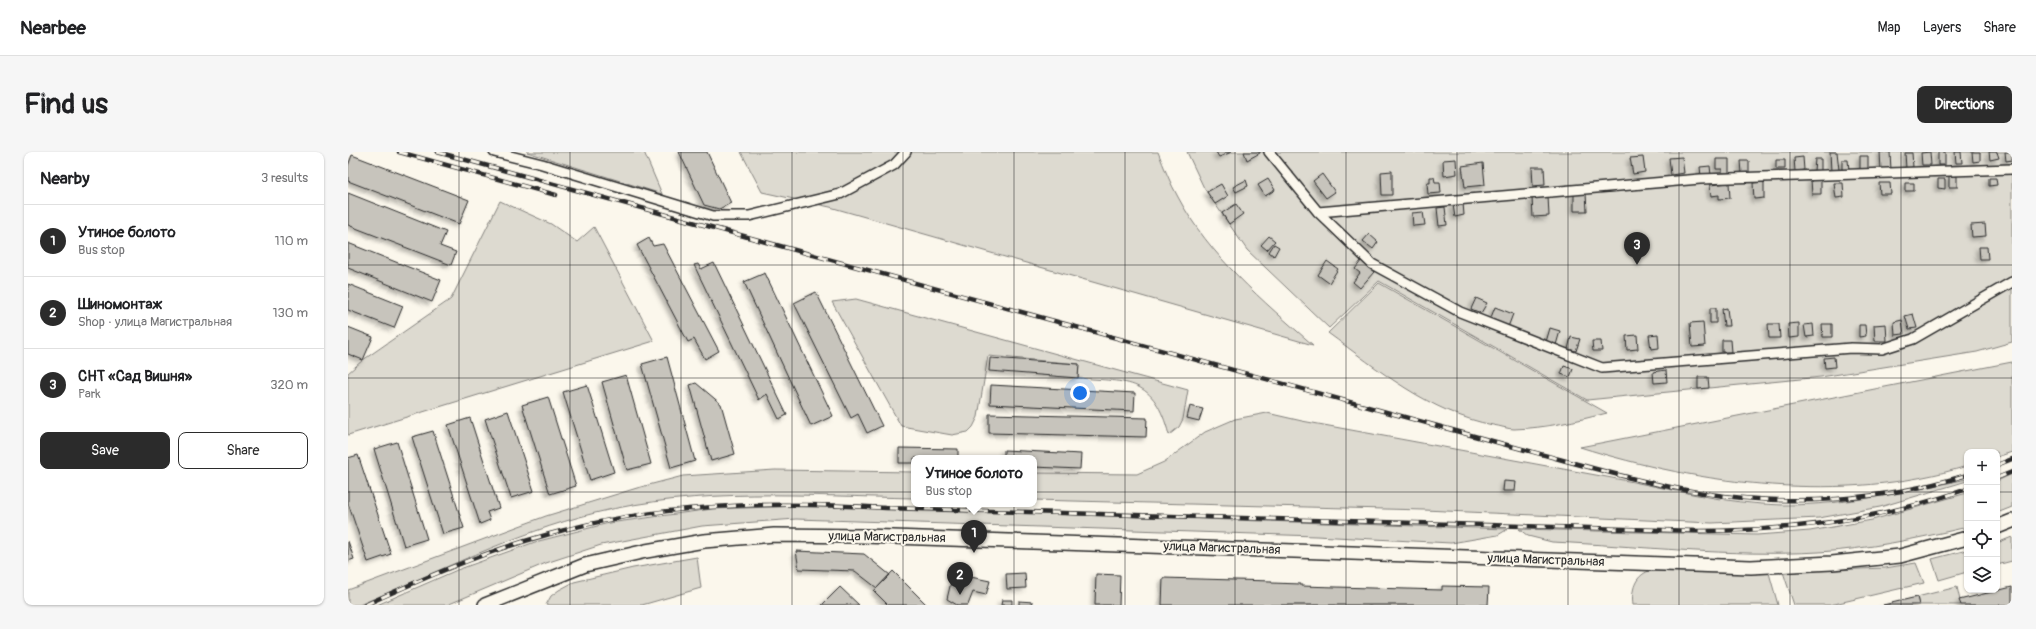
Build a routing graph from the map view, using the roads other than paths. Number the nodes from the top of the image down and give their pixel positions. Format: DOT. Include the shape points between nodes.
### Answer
graph roads {
  1 [pos="494,152"];
  2 [pos="906,152"];
  3 [pos="1269,152"];
  4 [pos="2012,169"];
  5 [pos="1318,212"];
  6 [pos="2012,282"];
  7 [pos="2012,521"];
  8 [pos="2000,526"];
  9 [pos="1964,539"];
  10 [pos="486,605"];
  1 -- 2 [label="street" via="713,216 749,216 840,194 894,164"];
  3 -- 5 [label="street"];
  4 -- 5 [label="street" via="1700,179"];
  5 -- 6 [label="street" via="1372,264 1460,312 1602,368 1851,348 1882,349 1913,339"];
  7 -- 8 [label="main road"];
  9 -- 10 [label="main road, улица Магистральная" via="1900,556 1751,567 872,536 774,535 704,541 585,565"];
}
